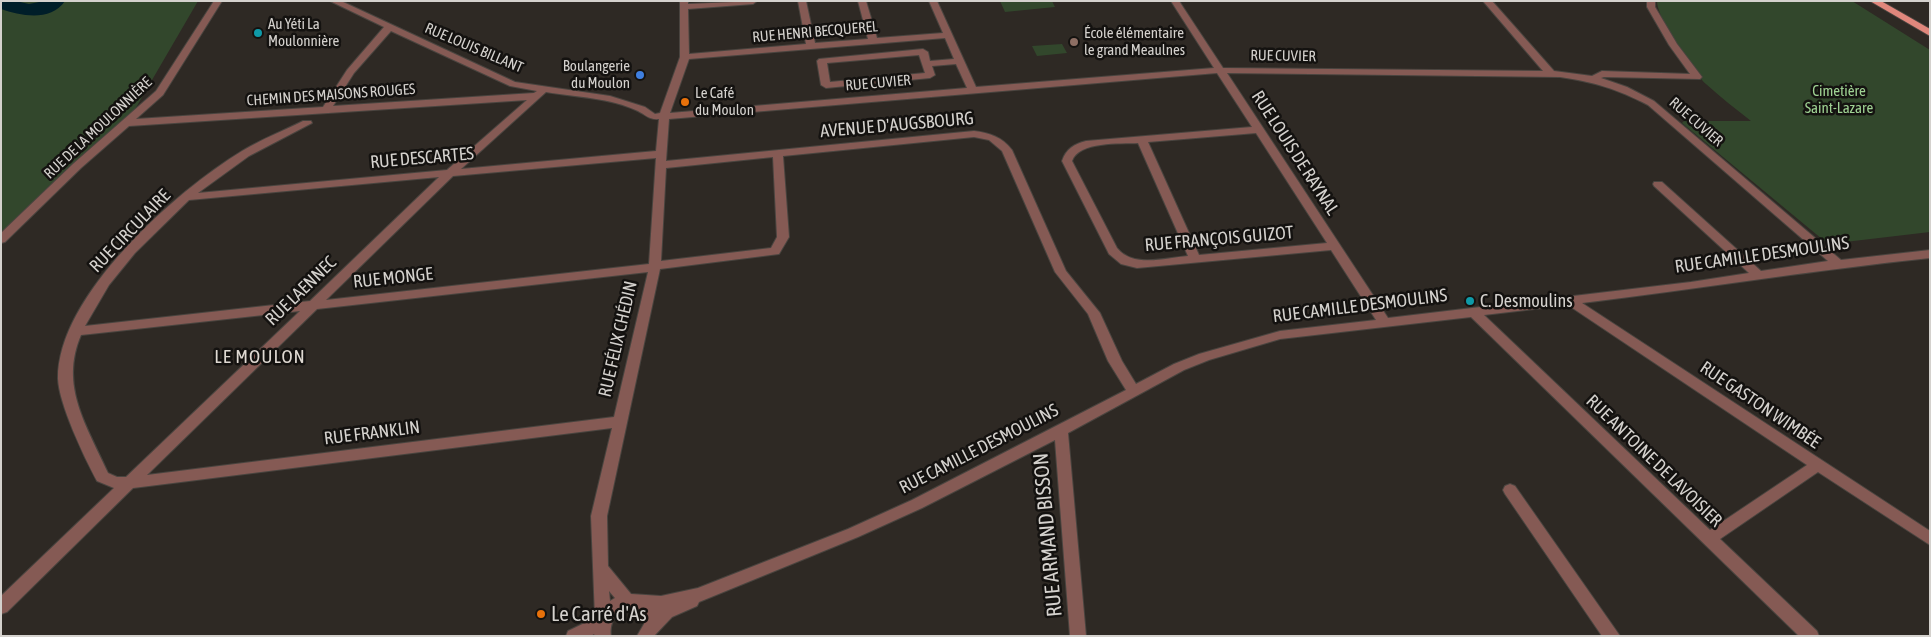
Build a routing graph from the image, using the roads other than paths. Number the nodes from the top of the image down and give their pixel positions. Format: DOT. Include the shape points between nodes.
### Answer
graph roads {
  1 [pos="218,1"];
  2 [pos="334,1"];
  3 [pos="753,1"];
  4 [pos="802,1"];
  5 [pos="862,1"];
  6 [pos="933,1"];
  7 [pos="1175,1"];
  8 [pos="1487,1"];
  9 [pos="1651,1"];
  10 [pos="1874,1"];
  11 [pos="1882,1"];
  12 [pos="684,4"];
  13 [pos="1900,15"];
  14 [pos="389,27"];
  15 [pos="1930,32"];
  16 [pos="947,35"];
  17 [pos="874,41"];
  18 [pos="811,47"];
  19 [pos="685,57"];
  20 [pos="959,61"];
  21 [pos="926,64"];
  22 [pos="1221,71"];
  23 [pos="1551,74"];
  24 [pos="1593,79"];
  25 [pos="973,90"];
  26 [pos="540,93"];
  27 [pos="326,110"];
  28 [pos="664,116"];
  29 [pos="306,123"];
  30 [pos="127,124"];
  31 [pos="1258,130"];
  32 [pos="1142,140"];
  33 [pos="778,152"];
  34 [pos="661,160"];
  35 [pos="450,173"];
  36 [pos="1658,184"];
  37 [pos="187,197"];
  38 [pos="1,240"];
  39 [pos="1334,246"];
  40 [pos="1930,254"];
  41 [pos="1196,260"];
  42 [pos="1838,264"];
  43 [pos="656,267"];
  44 [pos="1758,276"];
  45 [pos="1570,301"];
  46 [pos="314,305"];
  47 [pos="1473,312"];
  48 [pos="1385,324"];
  49 [pos="75,332"];
  50 [pos="1135,391"];
  51 [pos="619,422"];
  52 [pos="1060,431"];
  53 [pos="1817,465"];
  54 [pos="129,483"];
  55 [pos="1510,490"];
  56 [pos="1708,539"];
  57 [pos="1930,539"];
  58 [pos="600,568"];
  59 [pos="699,595"];
  60 [pos="635,602"];
  61 [pos="1,607"];
  62 [pos="602,625"];
  63 [pos="649,631"];
  64 [pos="574,636"];
  65 [pos="1078,636"];
  66 [pos="1612,636"];
  67 [pos="1810,636"];
  1 -- 30 [label="street, RUE DE LA MOULONNIÈRE" via="160,93"];
  2 -- 14 [label="street, RUE LOUIS BILLANT"];
  3 -- 12 [label="street"];
  4 -- 18 [label="street"];
  5 -- 17 [label="street"];
  6 -- 16 [label="street"];
  7 -- 22 [label="street, RUE LOUIS DE RAYNAL"];
  8 -- 23 [label="street"];
  9 -- 24 [label="street" via="1651,7 1673,45 1697,77 1602,74"];
  10 -- 13 [label="main road"];
  11 -- 13 [label="main road"];
  12 -- 19 [label="street"];
  13 -- 15 [label="main road"];
  14 -- 26 [label="street, RUE LOUIS BILLANT" via="493,76"];
  14 -- 27 [label="street" via="350,72"];
  16 -- 17 [label="street, RUE HENRI BECQUEREL"];
  16 -- 20 [label="street"];
  17 -- 18 [label="street, RUE HENRI BECQUEREL"];
  18 -- 19 [label="street, RUE HENRI BECQUEREL"];
  19 -- 28 [label="street, RUE FÉLIX CHÉDIN"];
  20 -- 21 [label="street"];
  20 -- 25 [label="street"];
  21 -- 21 [label="street" via="930,75 826,85 822,61 923,52"];
  22 -- 23 [label="street, RUE CUVIER"];
  22 -- 25 [label="street, RUE CUVIER"];
  22 -- 31 [label="street, RUE LOUIS DE RAYNAL"];
  23 -- 24 [label="street, RUE CUVIER"];
  24 -- 42 [label="street, RUE CUVIER" via="1624,88 1651,103"];
  25 -- 28 [label="street, RUE CUVIER"];
  26 -- 27 [label="street, CHEMIN DES MAISONS ROUGES"];
  26 -- 28 [label="street, RUE LOUIS BILLANT" via="610,99 642,109 653,117"];
  26 -- 35 [label="street, RUE LAENNEC"];
  27 -- 30 [label="street, CHEMIN DES MAISONS ROUGES"];
  28 -- 34 [label="street, RUE FÉLIX CHÉDIN"];
  29 -- 37 [label="street, RUE CIRCULAIRE" via="246,154"];
  30 -- 38 [label="street, RUE DE LA MOULONNIÈRE" via="77,166"];
  31 -- 32 [label="street, RUE FRANÇOIS GUIZOT"];
  31 -- 39 [label="street, RUE LOUIS DE RAYNAL"];
  32 -- 41 [label="street"];
  32 -- 41 [label="street, RUE FRANÇOIS GUIZOT" via="1086,144 1069,154 1068,161 1116,257 1137,264"];
  33 -- 34 [label="street, AVENUE D'AUGSBOURG"];
  33 -- 43 [label="street, RUE MONGE" via="783,237 775,251"];
  33 -- 50 [label="street, AVENUE D'AUGSBOURG" via="974,134 1000,141 1007,150 1061,272 1094,313 1115,361"];
  34 -- 35 [label="street, RUE DESCARTES"];
  34 -- 43 [label="street, RUE FÉLIX CHÉDIN"];
  35 -- 37 [label="street, RUE DESCARTES"];
  35 -- 46 [label="street, RUE LAENNEC"];
  36 -- 44 [label="street"];
  37 -- 49 [label="street, RUE CIRCULAIRE" via="138,243 103,282"];
  39 -- 41 [label="street, RUE FRANÇOIS GUIZOT"];
  39 -- 48 [label="street, RUE LOUIS DE RAYNAL"];
  40 -- 42 [label="street, RUE CAMILLE DESMOULINS"];
  42 -- 44 [label="street, RUE CAMILLE DESMOULINS"];
  43 -- 46 [label="street, RUE MONGE"];
  43 -- 51 [label="street, RUE FÉLIX CHÉDIN"];
  44 -- 45 [label="street, RUE CAMILLE DESMOULINS"];
  45 -- 47 [label="street, RUE CAMILLE DESMOULINS"];
  45 -- 53 [label="street, RUE GASTON WIMBÉE"];
  46 -- 49 [label="street, RUE MONGE"];
  46 -- 54 [label="street, RUE LAENNEC"];
  47 -- 48 [label="street, RUE CAMILLE DESMOULINS"];
  47 -- 56 [label="street, RUE ANTOINE DE LAVOISIER"];
  48 -- 50 [label="street, RUE CAMILLE DESMOULINS" via="1280,335 1204,357"];
  49 -- 54 [label="street, RUE CIRCULAIRE" via="65,378 72,404 102,477 115,483"];
  50 -- 52 [label="street, RUE CAMILLE DESMOULINS"];
  51 -- 54 [label="street, RUE FRANKLIN"];
  51 -- 58 [label="street, RUE FÉLIX CHÉDIN" via="599,516"];
  52 -- 59 [label="street, RUE CAMILLE DESMOULINS" via="853,534"];
  52 -- 65 [label="street, RUE ARMAND BISSON"];
  53 -- 56 [label="street"];
  53 -- 57 [label="street, RUE GASTON WIMBÉE"];
  54 -- 61 [label="street, RUE LAENNEC"];
  55 -- 66 [label="street"];
  56 -- 67 [label="street, RUE ANTOINE DE LAVOISIER"];
  58 -- 60 [label="street"];
  58 -- 62 [label="street, RUE FÉLIX CHÉDIN"];
  59 -- 60 [label="street, RUE CAMILLE DESMOULINS" via="661,603"];
  59 -- 63 [label="street, RUE CAMILLE DESMOULINS" via="666,612"];
  60 -- 62 [label="street" via="613,607"];
  60 -- 63 [label="street" via="652,611"];
  62 -- 64 [label="street"];
}
